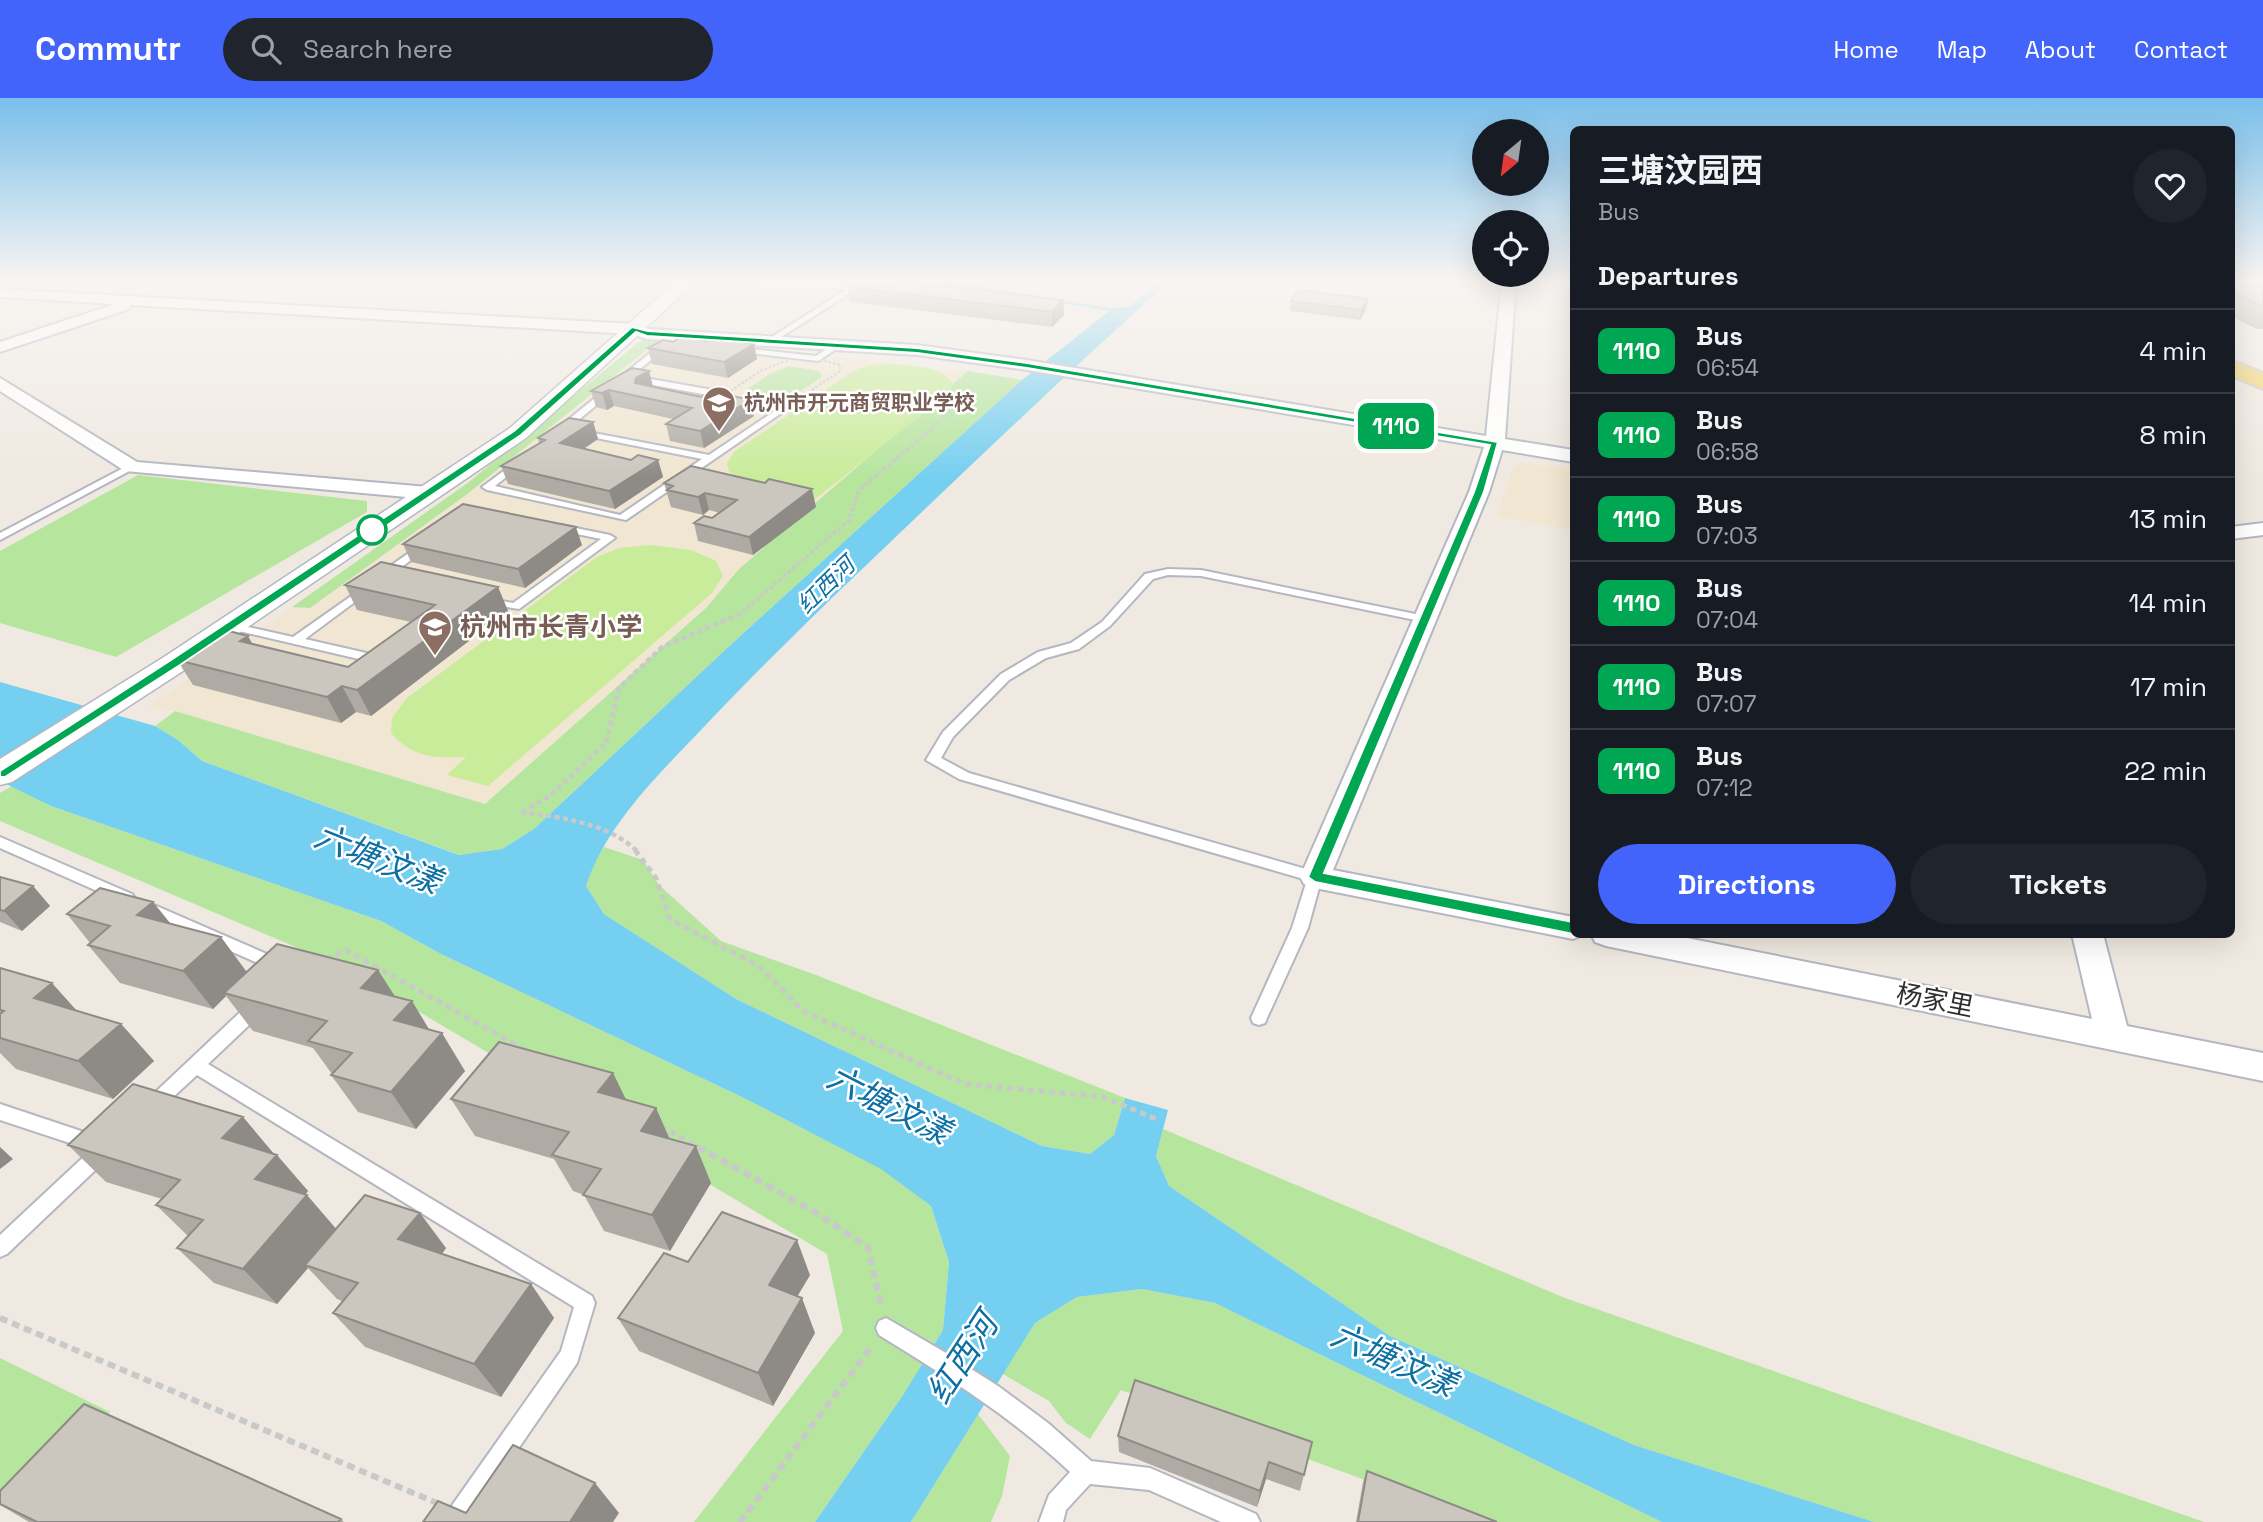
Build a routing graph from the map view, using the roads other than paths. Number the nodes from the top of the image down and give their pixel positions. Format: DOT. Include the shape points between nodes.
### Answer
graph roads {
  1 [pos="616,345"];
  2 [pos="666,345"];
  3 [pos="694,345"];
  4 [pos="838,345"];
  5 [pos="859,345"];
  6 [pos="1504,345"];
  7 [pos="2235,346"];
  8 [pos="2263,358"];
  9 [pos="2235,369"];
  10 [pos="624,378"];
  11 [pos="2263,382"];
  12 [pos="0,383"];
  13 [pos="729,396"];
  14 [pos="779,412"];
  15 [pos="564,428"];
  16 [pos="553,437"];
  17 [pos="1495,443"];
  18 [pos="531,453"];
  19 [pos="1570,456"];
  20 [pos="710,458"];
  21 [pos="132,467"];
  22 [pos="428,493"];
  23 [pos="544,524"];
  24 [pos="2263,529"];
  25 [pos="2235,532"];
  26 [pos="0,537"];
  27 [pos="434,538"];
  28 [pos="381,577"];
  29 [pos="394,580"];
  30 [pos="475,598"];
  31 [pos="1425,619"];
  32 [pos="230,626"];
  33 [pos="290,640"];
  34 [pos="264,652"];
  35 [pos="352,654"];
  36 [pos="384,661"];
  37 [pos="332,668"];
  38 [pos="0,774"];
  39 [pos="0,842"];
  40 [pos="1315,877"];
  41 [pos="1570,927"];
  42 [pos="1626,938"];
  43 [pos="2088,938"];
  44 [pos="1259,1018"];
  45 [pos="2113,1035"];
  46 [pos="195,1065"];
  47 [pos="2263,1067"];
  48 [pos="0,1112"];
  49 [pos="136,1120"];
  50 [pos="0,1248"];
  51 [pos="886,1328"];
  52 [pos="1086,1472"];
  53 [pos="457,1517"];
  54 [pos="1051,1522"];
  55 [pos="1248,1522"];
  1 -- 22 [label="street" via="518,433"];
  2 -- 10 [label="lane"];
  3 -- 4 [label="lane" via="818,359"];
  5 -- 17 [label="street" via="1027,365"];
  6 -- 17 [label="street"];
  7 -- 8 [label="main road"];
  9 -- 11 [label="main road"];
  10 -- 13 [label="lane"];
  10 -- 15 [label="lane"];
  12 -- 21 [label="street"];
  14 -- 20 [label="lane"];
  15 -- 16 [label="lane"];
  15 -- 20 [label="lane"];
  17 -- 19 [label="street"];
  17 -- 31 [label="street"];
  18 -- 20 [label="lane" via="487,487 622,518"];
  21 -- 22 [label="street"];
  21 -- 26 [label="lane"];
  22 -- 32 [label="street"];
  23 -- 30 [label="lane" via="610,538 515,607"];
  24 -- 25 [label="street"];
  27 -- 28 [label="lane"];
  28 -- 29 [label="lane"];
  28 -- 33 [label="lane"];
  31 -- 40 [label="street"];
  31 -- 40 [label="lane" via="1200,573 1149,576 1107,624 1075,646 1042,655 1005,677 948,735 933,760 964,776"];
  32 -- 33 [label="lane"];
  32 -- 38 [label="street"];
  33 -- 34 [label="lane"];
  33 -- 35 [label="lane"];
  35 -- 36 [label="lane"];
  35 -- 37 [label="lane"];
  39 -- 46 [label="lane" via="284,982"];
  40 -- 41 [label="street"];
  40 -- 44 [label="lane" via="1300,928"];
  42 -- 45 [label="street, 杨家里"];
  43 -- 45 [label="street"];
  45 -- 47 [label="street, 杨家里"];
  46 -- 49 [label="lane"];
  46 -- 53 [label="lane" via="585,1303 570,1356"];
  48 -- 50 [label="lane" via="112,1143"];
  51 -- 52 [label="lane" via="1006,1403 1049,1435"];
  52 -- 54 [label="lane" via="1057,1503"];
  52 -- 55 [label="lane" via="1150,1479"];
}
